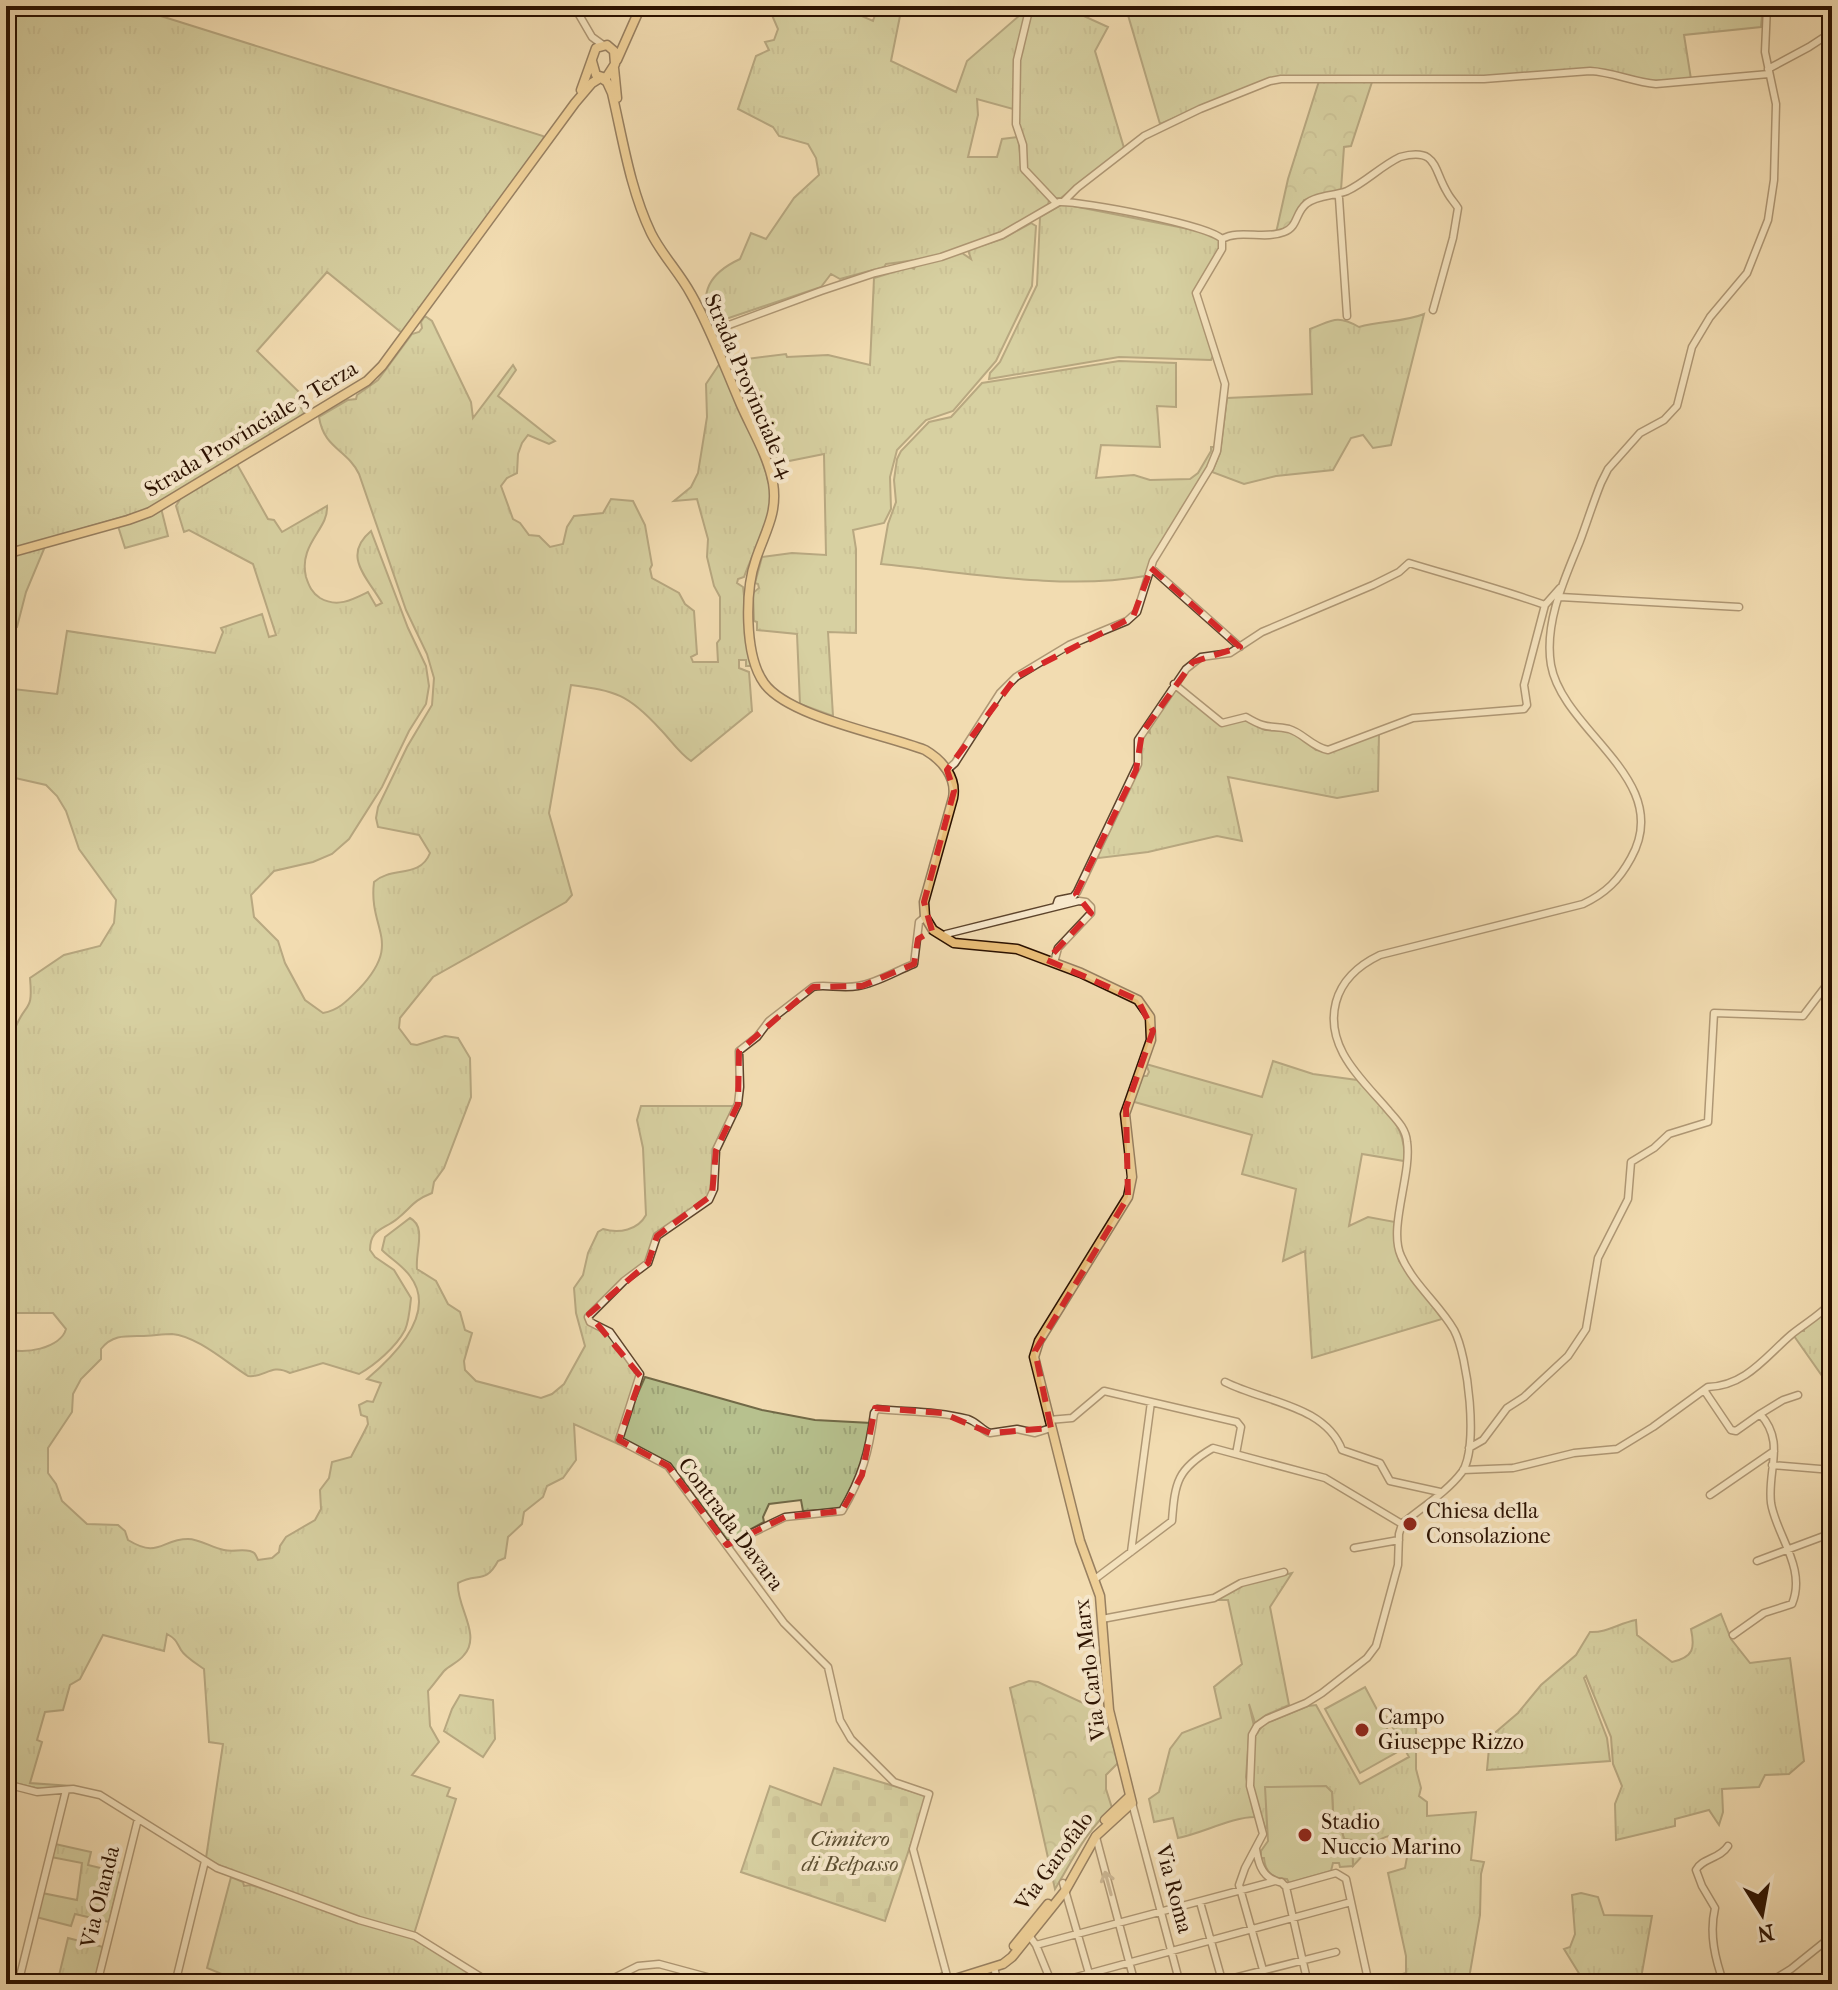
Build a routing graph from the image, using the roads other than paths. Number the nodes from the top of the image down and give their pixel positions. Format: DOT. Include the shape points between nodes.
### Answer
graph roads {
  1 [pos="574,6"];
  2 [pos="643,6"];
  3 [pos="1030,6"];
  4 [pos="1767,6"];
  5 [pos="585,24"];
  6 [pos="631,24"];
  7 [pos="1832,32"];
  8 [pos="605,45"];
  9 [pos="593,59"];
  10 [pos="615,66"];
  11 [pos="1769,72"];
  12 [pos="601,78"];
  13 [pos="575,103"];
  14 [pos="623,142"];
  15 [pos="1337,194"];
  16 [pos="1059,203"];
  17 [pos="1222,239"];
  18 [pos="1433,310"];
  19 [pos="1347,316"];
  20 [pos="710,332"];
  21 [pos="6,554"];
  22 [pos="1151,568"];
  23 [pos="1563,586"];
  24 [pos="1560,597"];
  25 [pos="1545,605"];
  26 [pos="1739,607"];
  27 [pos="1240,647"];
  28 [pos="1174,684"];
  29 [pos="947,770"];
  30 [pos="1056,906"];
  31 [pos="925,917"];
  32 [pos="933,930"];
  33 [pos="946,934"];
  34 [pos="918,939"];
  35 [pos="1054,963"];
  36 [pos="1832,978"];
  37 [pos="1832,1302"];
  38 [pos="1225,1382"];
  39 [pos="1704,1390"];
  40 [pos="1798,1395"];
  41 [pos="1151,1402"];
  42 [pos="1760,1414"];
  43 [pos="1050,1424"];
  44 [pos="1469,1448"];
  45 [pos="1774,1451"];
  46 [pos="1236,1454"];
  47 [pos="1772,1465"];
  48 [pos="1463,1470"];
  49 [pos="1832,1470"];
  50 [pos="1440,1492"];
  51 [pos="1710,1495"];
  52 [pos="1402,1524"];
  53 [pos="1832,1533"];
  54 [pos="1399,1540"];
  55 [pos="727,1545"];
  56 [pos="1354,1548"];
  57 [pos="1789,1549"];
  58 [pos="1131,1552"];
  59 [pos="1757,1561"];
  60 [pos="1284,1572"];
  61 [pos="1095,1579"];
  62 [pos="1102,1619"];
  63 [pos="1733,1635"];
  64 [pos="6,1784"];
  65 [pos="66,1790"];
  66 [pos="1131,1800"];
  67 [pos="138,1819"];
  68 [pos="1096,1836"];
  69 [pos="1728,1846"];
  70 [pos="1256,1849"];
  71 [pos="205,1861"];
  72 [pos="1275,1881"];
  73 [pos="1064,1887"];
  74 [pos="1286,1887"];
  75 [pos="1241,1890"];
  76 [pos="1200,1902"];
  77 [pos="1351,1902"];
  78 [pos="1162,1913"];
  79 [pos="1293,1918"];
  80 [pos="1119,1921"];
  81 [pos="1252,1929"];
  82 [pos="1078,1933"];
  83 [pos="1028,1934"];
  84 [pos="1832,1936"];
  85 [pos="1211,1940"];
  86 [pos="1036,1945"];
  87 [pos="1171,1951"];
  88 [pos="1336,1952"];
  89 [pos="1302,1960"];
  90 [pos="1129,1962"];
  91 [pos="994,1967"];
  92 [pos="1263,1970"];
  93 [pos="1089,1973"];
  94 [pos="947,1976"];
  95 [pos="960,1981"];
  96 [pos="1222,1982"];
  97 [pos="18,1984"];
  98 [pos="97,1984"];
  99 [pos="175,1984"];
  100 [pos="492,1984"];
  101 [pos="602,1984"];
  102 [pos="733,1984"];
  103 [pos="922,1984"];
  104 [pos="939,1984"];
  105 [pos="998,1984"];
  106 [pos="1052,1984"];
  107 [pos="1092,1984"];
  108 [pos="1135,1984"];
  109 [pos="1180,1984"];
  110 [pos="1210,1984"];
  111 [pos="1267,1984"];
  112 [pos="1308,1984"];
  113 [pos="1369,1984"];
  114 [pos="1724,1984"];
  115 [pos="1767,1984"];
  1 -- 5 [label="street"];
  2 -- 6 [label="main road"];
  3 -- 16 [label="street" via="1017,60 1016,124 1024,169"];
  4 -- 11 [label="street" via="1764,40"];
  5 -- 8 [label="street"];
  5 -- 9 [label="street"];
  6 -- 8 [label="main road" via="619,39"];
  6 -- 10 [label="main road"];
  7 -- 11 [label="street"];
  8 -- 9 [label="main road" via="596,48"];
  8 -- 10 [label="main road" via="614,51"];
  9 -- 12 [label="main road" via="593,70"];
  9 -- 13 [label="main road"];
  10 -- 12 [label="main road"];
  10 -- 14 [label="main road"];
  11 -- 16 [label="street" via="1656,84 1590,71 1484,79 1281,79 1144,136"];
  11 -- 23 [label="street" via="1776,104 1774,180 1768,220 1754,258 1692,347 1677,406 1640,433 1608,469"];
  12 -- 13 [label="main road"];
  12 -- 14 [label="main road" via="612,93"];
  13 -- 21 [label="main road, Strada Provinciale 3 Terza" via="367,381 150,512"];
  14 -- 20 [label="main road, Strada Provinciale 14" via="646,222"];
  15 -- 17 [label="street" via="1308,201 1294,226 1284,232"];
  15 -- 18 [label="street" via="1405,156 1436,163 1458,208"];
  15 -- 19 [label="street"];
  16 -- 17 [label="street" via="1170,221 1212,231"];
  16 -- 20 [label="street" via="1002,235"];
  17 -- 22 [label="street" via="1222,249 1196,293 1225,384 1217,451"];
  20 -- 29 [label="main road, Strada Provinciale 14" via="773,487 774,513 754,567 748,606 763,682 774,695 805,711 925,750"];
  22 -- 27 [label="street"];
  22 -- 29 [label="street" via="1133,617 1069,645 1016,677"];
  23 -- 24 [label="street"];
  23 -- 25 [label="street"];
  24 -- 26 [label="street"];
  24 -- 44 [label="street" via="1550,637 1554,677 1630,785 1640,823 1635,852 1614,884 1583,904 1370,959 1343,986 1333,1016 1343,1055 1407,1138 1398,1246 1457,1336 1470,1401"];
  25 -- 27 [label="street" via="1409,563"];
  25 -- 28 [label="street" via="1524,685 1524,709 1413,718 1328,750 1291,730 1264,728 1246,717 1222,723"];
  27 -- 28 [label="street" via="1201,657"];
  28 -- 30 [label="street" via="1138,740 1138,764 1077,892"];
  29 -- 31 [label="main road" via="954,791 924,902"];
  30 -- 33 [label="street"];
  30 -- 35 [label="street" via="1079,901 1091,910 1058,948"];
  31 -- 32 [label="main road"];
  31 -- 34 [label="street, Contrada Davara" via="919,922"];
  32 -- 34 [label="street"];
  32 -- 35 [label="main road" via="954,943 1017,949"];
  34 -- 55 [label="street, Contrada Davara" via="914,964 862,986 813,987 742,1047 738,1104 716,1150 712,1195 657,1236 648,1263 589,1314 590,1322 610,1332 640,1374 619,1440 668,1466"];
  35 -- 43 [label="main road" via="1138,1000 1153,1031 1126,1108 1132,1177 1128,1197 1035,1351"];
  36 -- 44 [label="street" via="1803,1016 1714,1013 1708,1122 1669,1134 1631,1162 1628,1199 1598,1258 1586,1329 1568,1356"];
  37 -- 39 [label="street" via="1751,1373"];
  38 -- 50 [label="street" via="1305,1412 1338,1436 1342,1450 1380,1463 1390,1481"];
  39 -- 42 [label="street" via="1733,1431"];
  39 -- 48 [label="street" via="1617,1449 1513,1468"];
  40 -- 42 [label="street"];
  41 -- 43 [label="street" via="1104,1391 1072,1418"];
  41 -- 46 [label="street" via="1237,1422 1241,1427"];
  41 -- 58 [label="street"];
  42 -- 45 [label="street" via="1775,1436"];
  43 -- 55 [label="street" via="1035,1433 990,1433 971,1420 942,1413 877,1409 862,1475 842,1511 785,1517"];
  43 -- 61 [label="main road"];
  44 -- 48 [label="street"];
  45 -- 47 [label="street"];
  45 -- 51 [label="street"];
  46 -- 52 [label="street" via="1325,1478"];
  46 -- 58 [label="street" via="1213,1448 1182,1471 1175,1485 1172,1521"];
  47 -- 49 [label="street"];
  47 -- 57 [label="street" via="1771,1501"];
  48 -- 50 [label="street"];
  50 -- 52 [label="street"];
  52 -- 54 [label="street"];
  53 -- 57 [label="street"];
  54 -- 56 [label="street"];
  54 -- 70 [label="street" via="1398,1565 1376,1646 1367,1658 1306,1703 1267,1719 1252,1735 1251,1791 1263,1834"];
  55 -- 94 [label="street, Contrada Davara" via="784,1623 828,1667 840,1720 851,1739 894,1782 929,1794 913,1849"];
  57 -- 59 [label="street"];
  57 -- 63 [label="street" via="1792,1604 1764,1613"];
  58 -- 61 [label="street"];
  60 -- 62 [label="street" via="1241,1583 1214,1598"];
  61 -- 62 [label="main road, Via Carlo Marx"];
  62 -- 66 [label="main road, Via Carlo Marx" via="1109,1710"];
  64 -- 65 [label="street" via="37,1792"];
  65 -- 67 [label="street" via="100,1795"];
  65 -- 97 [label="street"];
  66 -- 68 [label="main road, Via Garofalo"];
  66 -- 73 [label="main road, Via Garofalo" via="1091,1834"];
  66 -- 78 [label="street, Via Roma"];
  67 -- 71 [label="street"];
  67 -- 98 [label="street, Via Olanda"];
  68 -- 73 [label="main road, Via Garofalo"];
  80 -- 68 [label="street, one-way"];
  69 -- 114 [label="street" via="1696,1870 1715,1908 1711,1929"];
  70 -- 72 [label="street" via="1265,1875"];
  70 -- 75 [label="street" via="1239,1881"];
  71 -- 99 [label="street"];
  71 -- 100 [label="street" via="415,1936"];
  72 -- 74 [label="street"];
  72 -- 75 [label="street"];
  73 -- 82 [label="street"];
  73 -- 83 [label="main road, Via Garofalo"];
  74 -- 77 [label="street" via="1336,1873 1346,1879"];
  74 -- 79 [label="street"];
  75 -- 76 [label="street"];
  75 -- 81 [label="street"];
  76 -- 78 [label="street"];
  76 -- 85 [label="street"];
  77 -- 79 [label="street"];
  77 -- 113 [label="street"];
  78 -- 80 [label="street"];
  78 -- 87 [label="street, Via Roma"];
  79 -- 81 [label="street"];
  79 -- 89 [label="street"];
  80 -- 82 [label="street"];
  80 -- 90 [label="street"];
  81 -- 85 [label="street"];
  81 -- 92 [label="street"];
  82 -- 86 [label="street"];
  82 -- 93 [label="street"];
  83 -- 86 [label="street"];
  83 -- 91 [label="main road, Via Garofalo" via="1008,1961"];
  83 -- 94 [label="main road, Via Garofalo" via="1005,1957"];
  84 -- 115 [label="street"];
  85 -- 87 [label="street"];
  85 -- 96 [label="street"];
  86 -- 106 [label="street"];
  87 -- 90 [label="street"];
  87 -- 109 [label="street, Via Roma"];
  88 -- 89 [label="street"];
  89 -- 92 [label="street"];
  89 -- 112 [label="street"];
  90 -- 93 [label="street"];
  90 -- 108 [label="street"];
  91 -- 95 [label="main road, Via Garofalo"];
  91 -- 105 [label="street"];
  92 -- 96 [label="street"];
  92 -- 111 [label="street"];
  93 -- 106 [label="street"];
  93 -- 107 [label="street"];
  94 -- 103 [label="main road, Via Garofalo"];
  95 -- 104 [label="main road, Via Garofalo"];
  96 -- 110 [label="street"];
  101 -- 102 [label="street" via="638,1966 659,1964"];
}
